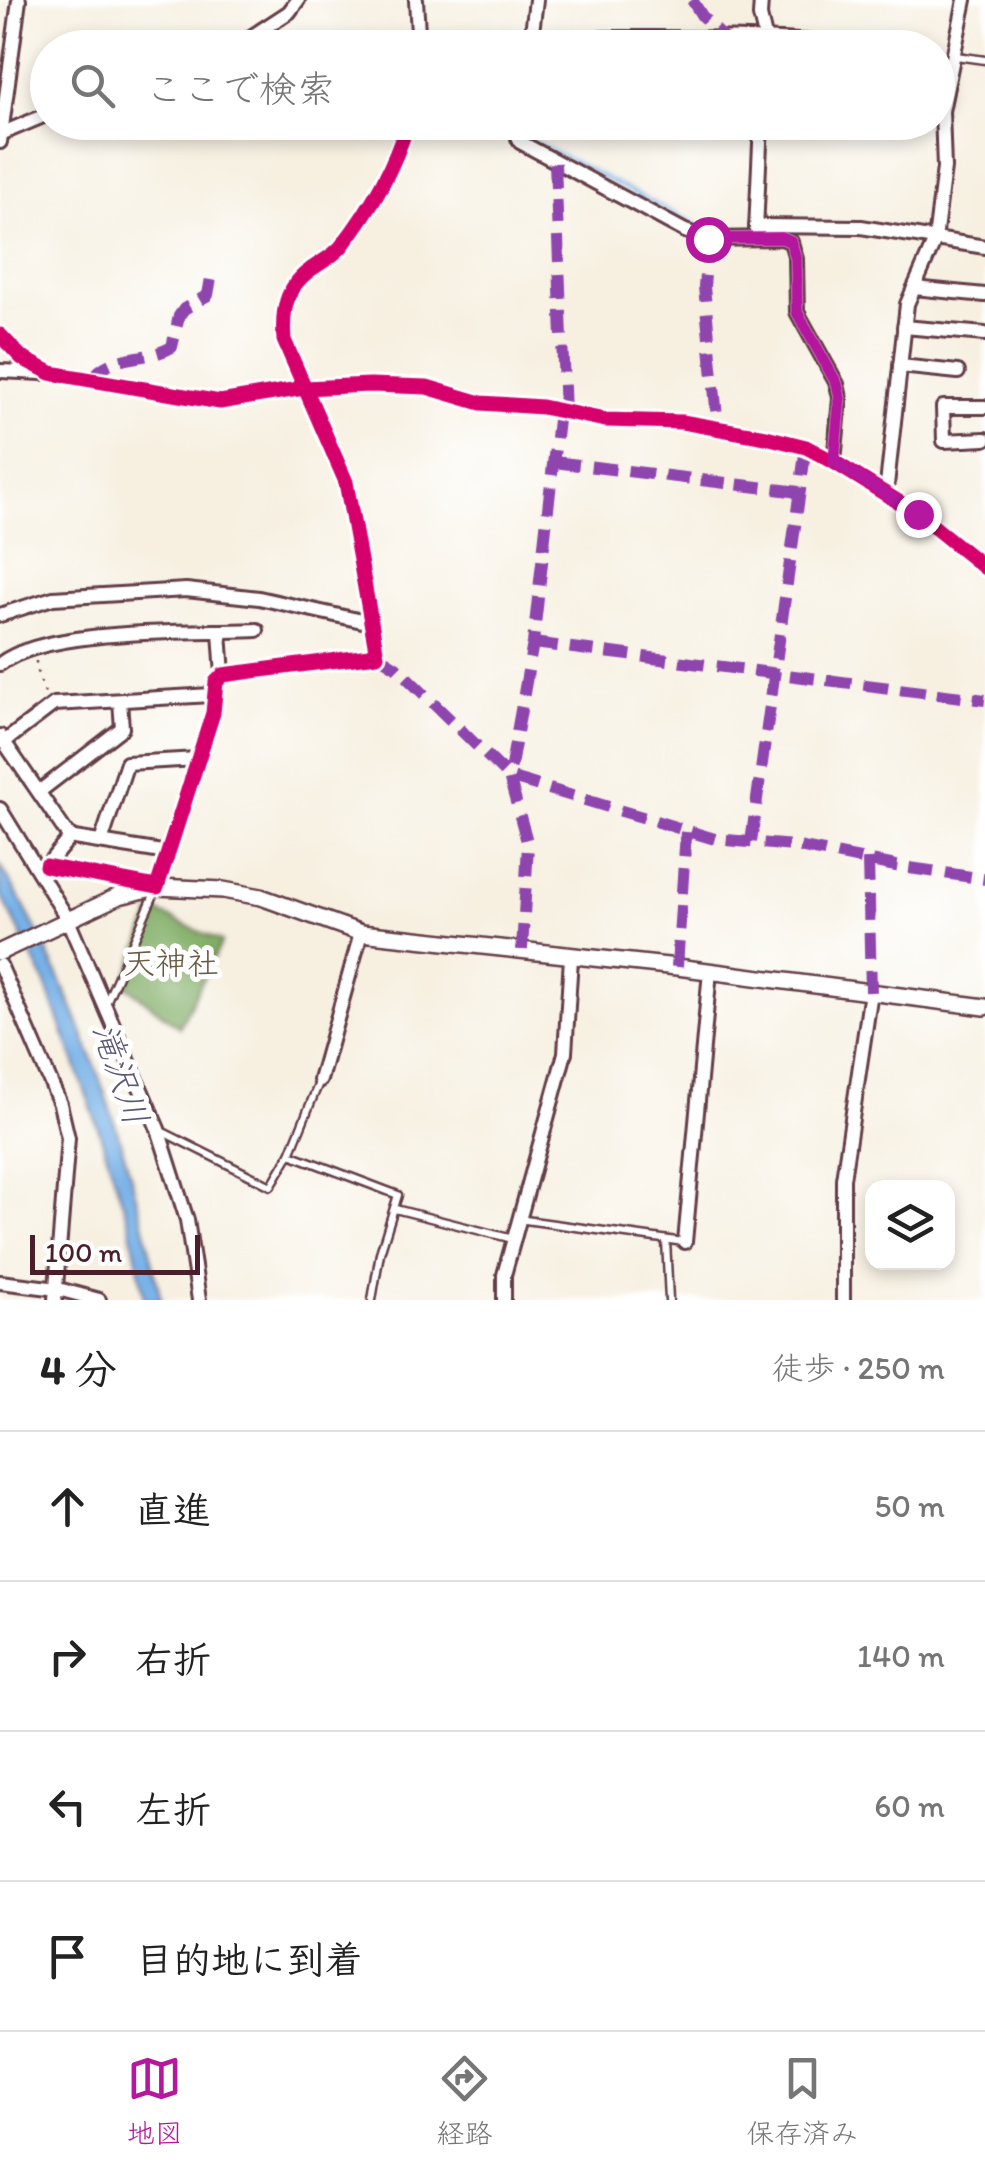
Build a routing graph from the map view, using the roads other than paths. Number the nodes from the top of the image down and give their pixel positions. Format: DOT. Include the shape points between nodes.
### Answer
graph roads {
  1 [pos="19,0"];
  2 [pos="298,0"];
  3 [pos="416,0"];
  4 [pos="536,0"];
  5 [pos="761,0"];
  6 [pos="964,0"];
  7 [pos="262,30"];
  8 [pos="417,30"];
  9 [pos="533,30"];
  10 [pos="764,30"];
  11 [pos="955,50"];
  12 [pos="955,56"];
  13 [pos="985,60"];
  14 [pos="30,123"];
  15 [pos="2,138"];
  16 [pos="400,140"];
  17 [pos="520,140"];
  18 [pos="760,140"];
  19 [pos="943,140"];
  20 [pos="756,232"];
  21 [pos="934,243"];
  22 [pos="985,247"];
  23 [pos="914,288"];
  24 [pos="985,296"];
  25 [pos="904,326"];
  26 [pos="985,334"];
  27 [pos="0,335"];
  28 [pos="900,366"];
  29 [pos="0,371"];
  30 [pos="958,372"];
  31 [pos="51,373"];
  32 [pos="304,388"];
  33 [pos="985,406"];
  34 [pos="985,439"];
  35 [pos="834,462"];
  36 [pos="886,494"];
  37 [pos="985,568"];
  38 [pos="0,616"];
  39 [pos="371,623"];
  40 [pos="256,630"];
  41 [pos="220,632"];
  42 [pos="0,664"];
  43 [pos="222,675"];
  44 [pos="212,695"];
  45 [pos="120,700"];
  46 [pos="2,739"];
  47 [pos="198,759"];
  48 [pos="40,791"];
  49 [pos="0,809"];
  50 [pos="71,836"];
  51 [pos="101,842"];
  52 [pos="168,852"];
  53 [pos="42,868"];
  54 [pos="157,887"];
  55 [pos="64,920"];
  56 [pos="362,934"];
  57 [pos="2,955"];
  58 [pos="571,958"];
  59 [pos="710,971"];
  60 [pos="870,992"];
  61 [pos="104,1005"];
  62 [pos="985,1007"];
  63 [pos="320,1080"];
  64 [pos="158,1130"];
  65 [pos="290,1154"];
  66 [pos="395,1208"];
  67 [pos="518,1219"];
  68 [pos="513,1239"];
  69 [pos="666,1240"];
  70 [pos="685,1242"];
  71 [pos="0,1282"];
  72 [pos="56,1294"];
  73 [pos="99,1300"];
  74 [pos="199,1300"];
  75 [pos="372,1300"];
  76 [pos="504,1300"];
  77 [pos="669,1300"];
  78 [pos="843,1300"];
  1 -- 15 [label="street"];
  2 -- 7 [label="street"];
  3 -- 8 [label="street"];
  4 -- 9 [label="street"];
  5 -- 10 [label="street"];
  6 -- 11 [label="street"];
  12 -- 13 [label="lane"];
  14 -- 15 [label="street"];
  16 -- 32 [label="street" via="374,201 340,248 298,281 285,303 284,340"];
  17 -- 20 [label="street" via="685,231 708,239"];
  18 -- 20 [label="street"];
  19 -- 21 [label="street"];
  20 -- 21 [label="street" via="829,224"];
  20 -- 35 [label="street" via="791,242 795,250 797,312 840,398"];
  21 -- 22 [label="street"];
  21 -- 23 [label="street"];
  23 -- 24 [label="street"];
  23 -- 25 [label="street"];
  25 -- 26 [label="street"];
  25 -- 28 [label="street"];
  27 -- 31 [label="street" via="22,358"];
  28 -- 30 [label="street"];
  28 -- 36 [label="street"];
  29 -- 31 [label="street"];
  31 -- 32 [label="street" via="220,402"];
  32 -- 35 [label="street" via="427,388 481,404 718,427 806,448"];
  32 -- 39 [label="street" via="346,482"];
  33 -- 34 [label="street" via="943,407 944,442"];
  35 -- 36 [label="street"];
  36 -- 37 [label="street"];
  38 -- 39 [label="street" via="53,598 186,590"];
  39 -- 43 [label="street" via="377,654"];
  40 -- 41 [label="street"];
  41 -- 42 [label="street" via="84,636 11,655"];
  41 -- 43 [label="street"];
  43 -- 44 [label="street"];
  44 -- 45 [label="street"];
  44 -- 47 [label="street"];
  45 -- 46 [label="street" via="52,706"];
  45 -- 48 [label="street" via="122,728"];
  46 -- 48 [label="street"];
  47 -- 51 [label="street" via="127,764"];
  47 -- 52 [label="street"];
  48 -- 50 [label="street"];
  49 -- 53 [label="street"];
  50 -- 51 [label="street"];
  50 -- 53 [label="street"];
  51 -- 52 [label="street"];
  52 -- 54 [label="street"];
  53 -- 54 [label="street"];
  53 -- 55 [label="street"];
  54 -- 55 [label="street"];
  54 -- 56 [label="street" via="261,897"];
  54 -- 61 [label="lane"];
  55 -- 57 [label="street"];
  55 -- 61 [label="street"];
  56 -- 58 [label="street"];
  56 -- 63 [label="street"];
  57 -- 72 [label="street" via="68,1138"];
  58 -- 59 [label="street"];
  58 -- 67 [label="street" via="565,1053"];
  59 -- 60 [label="street"];
  59 -- 70 [label="street"];
  60 -- 62 [label="street"];
  60 -- 78 [label="street" via="843,1179"];
  61 -- 64 [label="street"];
  63 -- 65 [label="lane"];
  64 -- 65 [label="lane" via="271,1186"];
  64 -- 74 [label="street" via="190,1233"];
  65 -- 66 [label="lane" via="398,1195"];
  66 -- 68 [label="lane"];
  66 -- 75 [label="lane"];
  67 -- 68 [label="street"];
  67 -- 69 [label="lane"];
  68 -- 76 [label="street"];
  69 -- 70 [label="lane"];
  69 -- 77 [label="lane"];
  71 -- 72 [label="street"];
  72 -- 73 [label="street"];
}
